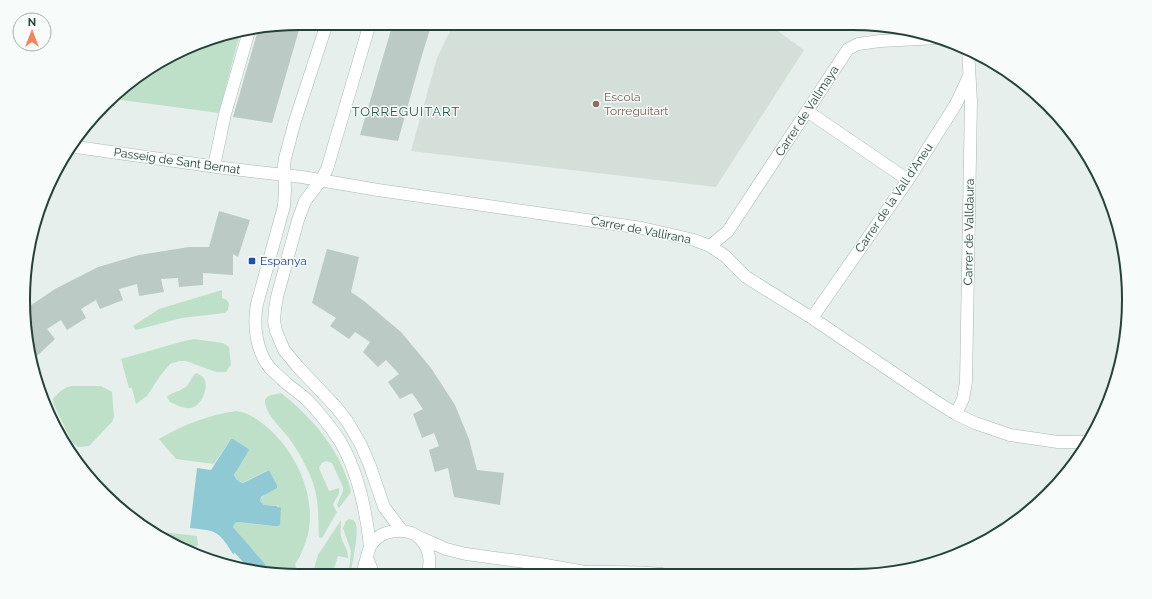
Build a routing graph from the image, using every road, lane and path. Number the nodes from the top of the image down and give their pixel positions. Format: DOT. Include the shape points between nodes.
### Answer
graph roads {
  1 [pos="325,30"];
  2 [pos="368,30"];
  3 [pos="248,35"];
  4 [pos="922,39"];
  5 [pos="968,56"];
  6 [pos="969,75"];
  7 [pos="807,111"];
  8 [pos="77,147"];
  9 [pos="214,166"];
  10 [pos="284,174"];
  11 [pos="321,180"];
  12 [pos="908,180"];
  13 [pos="710,246"];
  14 [pos="812,318"];
  15 [pos="956,414"];
  16 [pos="1081,442"];
  17 [pos="402,531"];
  18 [pos="421,538"];
  19 [pos="369,552"];
  20 [pos="364,569"];
  21 [pos="373,569"];
  22 [pos="429,569"];
  23 [pos="567,569"];
  1 -- 10 [label="street" via="290,140"];
  2 -- 11 [label="street" via="327,169"];
  3 -- 9 [label="street" via="225,114"];
  4 -- 7 [label="street, Carrer de Vallmaya" via="858,44 848,49"];
  5 -- 6 [label="street, Carrer de Valldaura"];
  6 -- 12 [label="street, Carrer de la Vall d'Aneu" via="956,104"];
  6 -- 15 [label="street, Carrer de Valldaura" via="971,102 966,382 963,399"];
  7 -- 12 [label="street"];
  7 -- 13 [label="street, Carrer de Vallmaya" via="728,231"];
  8 -- 9 [label="street, Passeig de Sant Bernat"];
  9 -- 10 [label="street, Passeig de Sant Bernat"];
  10 -- 11 [label="street, Carrer de Vallirana"];
  10 -- 19 [label="street" via="284,206 257,304 255,332 261,353 270,368 307,400 326,421 349,458 368,525"];
  11 -- 13 [label="street, Carrer de Vallirana" via="642,228"];
  11 -- 17 [label="street" via="305,201 298,220 274,309 276,331 284,350 347,421 361,445 384,507"];
  12 -- 14 [label="street, Carrer de la Vall d'Aneu"];
  13 -- 14 [label="street, Carrer de Vallirana" via="725,256 746,277"];
  14 -- 15 [label="street, Carrer de Vallirana"];
  15 -- 16 [label="street, Carrer de Vallirana" via="1010,435 1058,442"];
  17 -- 18 [label="street" via="412,532"];
  17 -- 19 [label="street" via="386,532 378,537"];
  18 -- 22 [label="street" via="427,548"];
  18 -- 23 [label="street" via="466,554"];
  19 -- 20 [label="street"];
  19 -- 21 [label="street"];
}
